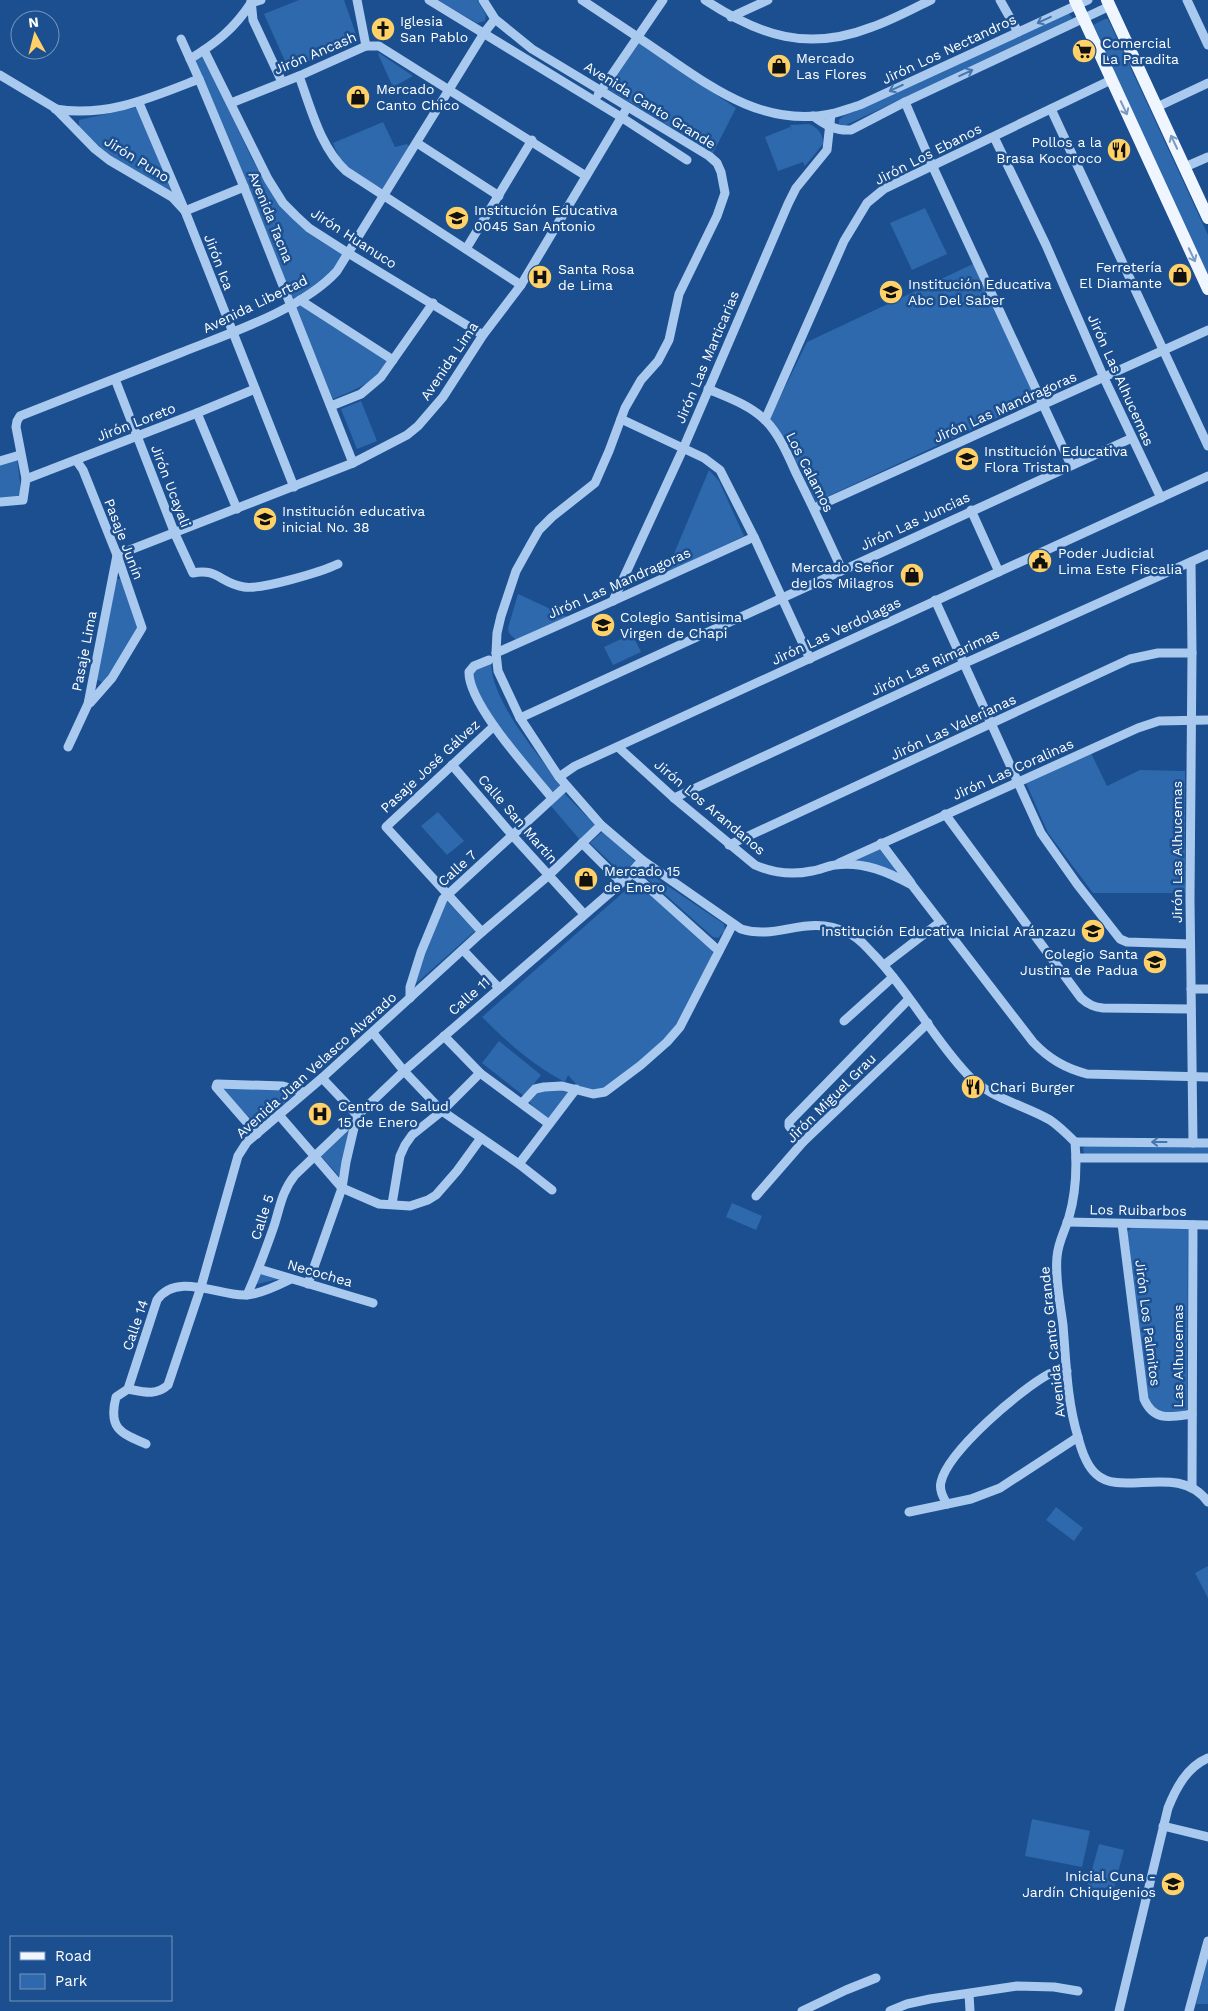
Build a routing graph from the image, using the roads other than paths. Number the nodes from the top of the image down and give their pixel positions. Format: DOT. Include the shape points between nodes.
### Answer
graph roads {
  1 [pos="261,0"];
  2 [pos="357,0"];
  3 [pos="429,0"];
  4 [pos="483,0"];
  5 [pos="582,0"];
  6 [pos="663,0"];
  7 [pos="705,0"];
  8 [pos="768,0"];
  9 [pos="932,0"];
  10 [pos="1000,0"];
  11 [pos="1186,0"];
  12 [pos="251,1"];
  13 [pos="1080,2"];
  14 [pos="1108,3"];
  15 [pos="731,17"];
  16 [pos="495,19"];
  17 [pos="1083,19"];
  18 [pos="1018,32"];
  19 [pos="484,33"];
  20 [pos="638,37"];
  21 [pos="181,39"];
  22 [pos="1208,45"];
  23 [pos="366,46"];
  24 [pos="204,50"];
  25 [pos="190,59"];
  26 [pos="0,75"];
  27 [pos="299,76"];
  28 [pos="199,79"];
  29 [pos="1111,80"];
  30 [pos="282,82"];
  31 [pos="1208,83"];
  32 [pos="450,90"];
  33 [pos="601,90"];
  34 [pos="594,101"];
  35 [pos="905,102"];
  36 [pos="140,103"];
  37 [pos="231,103"];
  38 [pos="1158,107"];
  39 [pos="55,108"];
  40 [pos="628,108"];
  41 [pos="1051,109"];
  42 [pos="831,114"];
  43 [pos="813,116"];
  44 [pos="621,117"];
  45 [pos="829,127"];
  46 [pos="994,136"];
  47 [pos="532,140"];
  48 [pos="417,143"];
  49 [pos="1208,157"];
  50 [pos="687,160"];
  51 [pos="932,165"];
  52 [pos="1185,167"];
  53 [pos="586,176"];
  54 [pos="244,186"];
  55 [pos="383,196"];
  56 [pos="499,196"];
  57 [pos="185,211"];
  58 [pos="1208,218"];
  59 [pos="466,249"];
  60 [pos="348,253"];
  61 [pos="521,285"];
  62 [pos="1208,289"];
  63 [pos="300,300"];
  64 [pos="432,303"];
  65 [pos="291,305"];
  66 [pos="1208,330"];
  67 [pos="232,333"];
  68 [pos="483,335"];
  69 [pos="1163,350"];
  70 [pos="393,360"];
  71 [pos="1104,378"];
  72 [pos="115,379"];
  73 [pos="255,389"];
  74 [pos="708,389"];
  75 [pos="1043,405"];
  76 [pos="331,406"];
  77 [pos="197,413"];
  78 [pos="621,419"];
  79 [pos="764,420"];
  80 [pos="138,436"];
  81 [pos="1132,438"];
  82 [pos="1208,446"];
  83 [pos="683,449"];
  84 [pos="20,455"];
  85 [pos="76,460"];
  86 [pos="0,461"];
  87 [pos="353,463"];
  88 [pos="1071,465"];
  89 [pos="1208,476"];
  90 [pos="26,478"];
  91 [pos="294,487"];
  92 [pos="1161,498"];
  93 [pos="0,502"];
  94 [pos="814,508"];
  95 [pos="237,509"];
  96 [pos="970,510"];
  97 [pos="174,534"];
  98 [pos="754,536"];
  99 [pos="1208,554"];
  100 [pos="117,556"];
  101 [pos="1191,562"];
  102 [pos="338,564"];
  103 [pos="842,570"];
  104 [pos="999,572"];
  105 [pos="782,599"];
  106 [pos="935,600"];
  107 [pos="614,602"];
  108 [pos="1192,653"];
  109 [pos="492,656"];
  110 [pos="810,658"];
  111 [pos="963,664"];
  112 [pos="88,704"];
  113 [pos="520,718"];
  114 [pos="1191,720"];
  115 [pos="1208,720"];
  116 [pos="992,725"];
  117 [pos="494,726"];
  118 [pos="68,747"];
  119 [pos="618,748"];
  120 [pos="452,765"];
  121 [pos="559,778"];
  122 [pos="1019,783"];
  123 [pos="566,786"];
  124 [pos="552,798"];
  125 [pos="674,798"];
  126 [pos="945,814"];
  127 [pos="601,825"];
  128 [pos="513,836"];
  129 [pos="881,843"];
  130 [pos="582,844"];
  131 [pos="729,846"];
  132 [pos="642,860"];
  133 [pos="834,865"];
  134 [pos="632,872"];
  135 [pos="549,875"];
  136 [pos="621,882"];
  137 [pos="912,885"];
  138 [pos="448,894"];
  139 [pos="584,914"];
  140 [pos="940,922"];
  141 [pos="733,924"];
  142 [pos="482,932"];
  143 [pos="1190,944"];
  144 [pos="463,950"];
  145 [pos="719,951"];
  146 [pos="884,965"];
  147 [pos="893,977"];
  148 [pos="499,988"];
  149 [pos="1191,989"];
  150 [pos="1208,989"];
  151 [pos="410,998"];
  152 [pos="909,998"];
  153 [pos="1191,1008"];
  154 [pos="844,1021"];
  155 [pos="928,1023"];
  156 [pos="373,1032"];
  157 [pos="444,1036"];
  158 [pos="404,1071"];
  159 [pos="480,1073"];
  160 [pos="1192,1077"];
  161 [pos="1208,1077"];
  162 [pos="322,1078"];
  163 [pos="576,1089"];
  164 [pos="304,1092"];
  165 [pos="522,1102"];
  166 [pos="442,1111"];
  167 [pos="279,1115"];
  168 [pos="357,1115"];
  169 [pos="549,1124"];
  170 [pos="257,1134"];
  171 [pos="481,1138"];
  172 [pos="804,1142"];
  173 [pos="1075,1142"];
  174 [pos="1192,1142"];
  175 [pos="1208,1142"];
  176 [pos="316,1156"];
  177 [pos="1076,1158"];
  178 [pos="1208,1158"];
  179 [pos="519,1164"];
  180 [pos="342,1188"];
  181 [pos="552,1190"];
  182 [pos="756,1196"];
  183 [pos="392,1204"];
  184 [pos="1067,1222"];
  185 [pos="1122,1224"];
  186 [pos="1192,1225"];
  187 [pos="1208,1225"];
  188 [pos="259,1269"];
  189 [pos="291,1279"];
  190 [pos="308,1284"];
  191 [pos="201,1287"];
  192 [pos="247,1296"];
  193 [pos="373,1303"];
  194 [pos="1068,1371"];
  195 [pos="128,1389"];
  196 [pos="1192,1414"];
  197 [pos="1078,1437"];
  198 [pos="146,1444"];
  199 [pos="1192,1487"];
  200 [pos="1208,1502"];
  201 [pos="946,1504"];
  202 [pos="908,1512"];
  203 [pos="1208,1758"];
  204 [pos="1163,1826"];
  205 [pos="1208,1837"];
  206 [pos="1208,1942"];
  207 [pos="876,1978"];
  208 [pos="1078,1991"];
  209 [pos="969,1994"];
  210 [pos="802,2011"];
  211 [pos="890,2011"];
  212 [pos="970,2011"];
  213 [pos="1119,2011"];
  214 [pos="1189,2011"];
  1 -- 12 [label="street"];
  2 -- 23 [label="street"];
  3 -- 19 [label="street"];
  4 -- 16 [label="street, Avenida Canto Grande"];
  5 -- 20 [label="street, Jirón Los Nectandros"];
  6 -- 20 [label="street"];
  7 -- 15 [label="street"];
  8 -- 15 [label="street"];
  9 -- 15 [label="street" via="871,28 827,39 794,39 758,30"];
  10 -- 18 [label="street"];
  11 -- 22 [label="street"];
  12 -- 24 [label="street" via="240,20"];
  12 -- 30 [label="street" via="253,20"];
  13 -- 17 [label="main road"];
  13 -- 18 [label="street, Jirón Los Nectandros, one-way"];
  14 -- 17 [label="street"];
  14 -- 38 [label="main road"];
  16 -- 19 [label="street, Avenida Libertad"];
  16 -- 33 [label="street, Avenida Canto Grande" via="532,49"];
  17 -- 29 [label="main road"];
  35 -- 17 [label="street, one-way"];
  18 -- 42 [label="street, Jirón Los Nectandros, one-way" via="860,105"];
  19 -- 32 [label="street, Avenida Libertad"];
  19 -- 34 [label="street"];
  20 -- 33 [label="street"];
  20 -- 43 [label="street, Jirón Los Nectandros" via="712,89 739,102 772,113"];
  21 -- 25 [label="street, Avenida Tacna"];
  23 -- 27 [label="street, Jirón Ancash"];
  23 -- 32 [label="street, Jirón Ancash" via="382,48"];
  24 -- 25 [label="street"];
  24 -- 37 [label="street, Jirón Huanuco"];
  25 -- 28 [label="street, Avenida Tacna"];
  26 -- 39 [label="street, Jirón Puno"];
  27 -- 30 [label="street, Jirón Ancash"];
  27 -- 55 [label="street" via="328,150 336,162"];
  28 -- 36 [label="street"];
  28 -- 54 [label="street, Avenida Tacna"];
  29 -- 41 [label="street, Jirón Los Ebanos"];
  29 -- 62 [label="main road, one-way"];
  30 -- 37 [label="street, Jirón Ancash"];
  31 -- 38 [label="street"];
  32 -- 47 [label="street, Jirón Ancash"];
  32 -- 48 [label="street, Avenida Libertad"];
  33 -- 34 [label="street"];
  33 -- 40 [label="street, Avenida Canto Grande"];
  34 -- 44 [label="street"];
  35 -- 45 [label="street" via="852,130"];
  35 -- 51 [label="street"];
  36 -- 39 [label="street" via="82,112"];
  36 -- 57 [label="street, Jirón Ica"];
  37 -- 60 [label="street, Jirón Huanuco" via="259,164 283,203 309,228"];
  52 -- 38 [label="main road, one-way"];
  39 -- 57 [label="street, Jirón Puno" via="95,149 172,197"];
  40 -- 44 [label="street, Avenida Lima"];
  40 -- 78 [label="street, Avenida Canto Grande" via="717,163 725,193 679,294 664,352 633,393"];
  41 -- 46 [label="street, Jirón Los Ebanos"];
  41 -- 69 [label="street"];
  42 -- 43 [label="street, Jirón Los Nectandros"];
  42 -- 45 [label="street, Jirón Las Marticarias"];
  43 -- 45 [label="street"];
  44 -- 50 [label="street"];
  44 -- 53 [label="street, Avenida Lima"];
  45 -- 74 [label="street, Jirón Las Marticarias" via="827,150 796,188 788,204"];
  46 -- 51 [label="street, Jirón Los Ebanos"];
  46 -- 71 [label="street, Jirón Las Alhucemas"];
  47 -- 53 [label="street, Jirón Ancash"];
  47 -- 56 [label="street"];
  48 -- 55 [label="street, Avenida Libertad"];
  48 -- 56 [label="street"];
  49 -- 52 [label="street"];
  51 -- 75 [label="street"];
  51 -- 79 [label="street, Jirón Los Ebanos" via="884,189 867,203 856,219"];
  52 -- 58 [label="main road"];
  53 -- 61 [label="street, Avenida Lima"];
  54 -- 57 [label="street"];
  54 -- 65 [label="street, Avenida Tacna"];
  55 -- 59 [label="street"];
  55 -- 60 [label="street, Avenida Libertad"];
  56 -- 59 [label="street"];
  57 -- 67 [label="street, Jirón Ica"];
  59 -- 61 [label="street"];
  60 -- 63 [label="street, Avenida Libertad" via="327,282"];
  60 -- 64 [label="street, Jirón Huanuco"];
  61 -- 68 [label="street, Avenida Lima"];
  63 -- 65 [label="street, Avenida Libertad"];
  63 -- 70 [label="street"];
  64 -- 68 [label="street, Jirón Huanuco"];
  64 -- 70 [label="street"];
  65 -- 67 [label="street, Avenida Libertad"];
  65 -- 76 [label="street, Avenida Tacna"];
  66 -- 69 [label="street, Jirón Las Mandragoras"];
  67 -- 72 [label="street, Avenida Libertad"];
  67 -- 73 [label="street, Jirón Ica"];
  68 -- 87 [label="street, Avenida Lima" via="452,385 427,417 407,435"];
  69 -- 71 [label="street, Jirón Las Mandragoras"];
  69 -- 82 [label="street"];
  70 -- 76 [label="street" via="381,377 361,394"];
  71 -- 75 [label="street, Jirón Las Mandragoras"];
  71 -- 81 [label="street, Jirón Las Alhucemas"];
  72 -- 80 [label="street, Jirón Ucayali"];
  72 -- 84 [label="street, Avenida Libertad" via="20,416 17,421"];
  73 -- 77 [label="street, Jirón Loreto"];
  73 -- 91 [label="street, Jirón Ica"];
  74 -- 79 [label="street, Los Calamos" via="735,401"];
  74 -- 83 [label="street, Jirón Las Marticarias"];
  75 -- 88 [label="street"];
  75 -- 94 [label="street, Jirón Las Mandragoras"];
  76 -- 87 [label="street, Avenida Tacna"];
  77 -- 80 [label="street, Jirón Loreto"];
  77 -- 95 [label="street"];
  78 -- 83 [label="street"];
  78 -- 109 [label="street, Avenida Canto Grande" via="595,483 539,530 522,559 501,616"];
  79 -- 94 [label="street, Los Calamos" via="785,449"];
  80 -- 85 [label="street, Jirón Loreto"];
  80 -- 97 [label="street, Jirón Ucayali"];
  81 -- 88 [label="street, Jirón Las Juncias"];
  81 -- 92 [label="street, Jirón Las Alhucemas"];
  83 -- 98 [label="street" via="704,458 720,470"];
  83 -- 107 [label="street, Jirón Las Marticarias"];
  84 -- 86 [label="street"];
  84 -- 90 [label="street"];
  85 -- 90 [label="street, Jirón Loreto"];
  85 -- 100 [label="street, Pasaje Junín" via="83,470"];
  87 -- 91 [label="street, Avenida Lima"];
  88 -- 96 [label="street, Jirón Las Juncias"];
  89 -- 92 [label="street, Jirón Las Verdolagas"];
  90 -- 93 [label="street" via="23,500"];
  91 -- 95 [label="street, Avenida Lima"];
  92 -- 104 [label="street, Jirón Las Verdolagas"];
  94 -- 103 [label="street, Los Calamos"];
  95 -- 97 [label="street, Avenida Lima"];
  96 -- 103 [label="street, Jirón Las Juncias"];
  96 -- 104 [label="street"];
  97 -- 100 [label="street, Avenida Lima"];
  97 -- 102 [label="street, Jirón Ucayali" via="193,573 212,572 226,582 246,588 285,581"];
  98 -- 105 [label="street"];
  98 -- 107 [label="street, Jirón Las Mandragoras"];
  99 -- 101 [label="street, Jirón Las Rimarimas"];
  100 -- 112 [label="street, Pasaje Lima"];
  100 -- 112 [label="street, Pasaje Junín" via="142,628 112,678"];
  101 -- 108 [label="street, Jirón Las Alhucemas"];
  101 -- 111 [label="street, Jirón Las Rimarimas"];
  103 -- 105 [label="street, Jirón Las Juncias"];
  104 -- 106 [label="street, Jirón Las Verdolagas"];
  105 -- 110 [label="street"];
  105 -- 113 [label="street, Jirón Las Juncias"];
  106 -- 110 [label="street, Jirón Las Verdolagas"];
  106 -- 111 [label="street"];
  107 -- 109 [label="street, Jirón Las Mandragoras"];
  108 -- 114 [label="street, Jirón Las Alhucemas"];
  108 -- 116 [label="street, Jirón Las Valerianas" via="1158,653 1130,659"];
  109 -- 113 [label="street, Avenida Canto Grande"];
  109 -- 117 [label="street, Jirón Las Mandragoras" via="472,668 469,679"];
  110 -- 119 [label="street, Jirón Las Verdolagas"];
  111 -- 116 [label="street"];
  111 -- 125 [label="street, Jirón Las Rimarimas"];
  112 -- 118 [label="street, Pasaje Lima"];
  113 -- 121 [label="street, Avenida Canto Grande"];
  114 -- 115 [label="street, Jirón Las Coralinas"];
  114 -- 122 [label="street, Jirón Las Coralinas" via="1159,721 1138,728"];
  114 -- 143 [label="street, Jirón Las Alhucemas"];
  116 -- 122 [label="street"];
  116 -- 131 [label="street, Jirón Las Valerianas"];
  117 -- 120 [label="street, Pasaje José Gálvez"];
  117 -- 124 [label="street, Jirón Las Mandragoras"];
  119 -- 121 [label="street, Jirón Las Verdolagas" via="575,766"];
  119 -- 125 [label="street, Jirón Los Arandanos"];
  120 -- 128 [label="street, Calle San Martin"];
  120 -- 138 [label="street, Pasaje José Gálvez" via="386,827"];
  121 -- 123 [label="street, Avenida Canto Grande"];
  122 -- 126 [label="street, Jirón Las Coralinas"];
  122 -- 143 [label="street" via="1041,833 1120,939"];
  123 -- 124 [label="street, Calle 7"];
  123 -- 127 [label="street, Avenida Canto Grande"];
  124 -- 128 [label="street, Calle 7"];
  125 -- 131 [label="street, Jirón Los Arandanos"];
  126 -- 129 [label="street, Jirón Las Coralinas"];
  126 -- 153 [label="street" via="1088,1004 1104,1008"];
  127 -- 130 [label="street, Avenida Juan Velasco Alvarado"];
  127 -- 132 [label="street, Avenida Canto Grande"];
  128 -- 135 [label="street, Calle San Martin"];
  128 -- 138 [label="street, Calle 7"];
  129 -- 133 [label="street, Jirón Las Coralinas"];
  129 -- 137 [label="street"];
  130 -- 135 [label="street, Avenida Juan Velasco Alvarado"];
  130 -- 136 [label="street"];
  131 -- 133 [label="street, Jirón Los Arandanos" via="768,871 793,873"];
  132 -- 134 [label="street, Calle 11"];
  132 -- 141 [label="street, Avenida Canto Grande"];
  133 -- 137 [label="street, Jirón Los Arandanos" via="871,867"];
  134 -- 136 [label="street, Calle 11"];
  134 -- 145 [label="street"];
  135 -- 139 [label="street, Calle San Martin"];
  135 -- 142 [label="street, Avenida Juan Velasco Alvarado"];
  136 -- 139 [label="street, Calle 11"];
  137 -- 140 [label="street, Jirón Los Arandanos"];
  138 -- 142 [label="street"];
  138 -- 151 [label="street, Calle 7" via="421,952 410,987"];
  139 -- 148 [label="street, Calle 11"];
  140 -- 146 [label="street"];
  140 -- 160 [label="street, Jirón Los Arandanos" via="1033,1042 1050,1058 1087,1074"];
  141 -- 145 [label="street"];
  141 -- 146 [label="street, Avenida Canto Grande" via="758,932 825,925 850,933"];
  142 -- 144 [label="street, Avenida Juan Velasco Alvarado"];
  143 -- 149 [label="street, Jirón Las Alhucemas"];
  144 -- 148 [label="street"];
  144 -- 151 [label="street, Avenida Juan Velasco Alvarado"];
  145 -- 163 [label="street" via="680,1027 667,1042 605,1092 593,1094"];
  146 -- 147 [label="street, Avenida Canto Grande"];
  147 -- 152 [label="street, Avenida Canto Grande"];
  147 -- 154 [label="street"];
  148 -- 157 [label="street, Calle 11"];
  149 -- 150 [label="street"];
  149 -- 153 [label="street, Jirón Las Alhucemas"];
  151 -- 156 [label="street, Avenida Juan Velasco Alvarado"];
  152 -- 155 [label="street, Avenida Canto Grande"];
  152 -- 172 [label="street" via="789,1122"];
  153 -- 160 [label="street, Jirón Las Alhucemas"];
  155 -- 172 [label="street, Jirón Miguel Grau"];
  155 -- 173 [label="street, Avenida Canto Grande" via="976,1083 1052,1121"];
  156 -- 158 [label="street"];
  156 -- 162 [label="street, Avenida Juan Velasco Alvarado"];
  157 -- 158 [label="street, Calle 11"];
  157 -- 159 [label="street"];
  158 -- 166 [label="street"];
  158 -- 168 [label="street, Calle 11"];
  159 -- 165 [label="street"];
  159 -- 166 [label="street"];
  160 -- 161 [label="street, Jirón Los Arandanos"];
  160 -- 174 [label="street, Jirón Las Alhucemas"];
  162 -- 164 [label="street, Avenida Juan Velasco Alvarado"];
  162 -- 168 [label="street"];
  163 -- 165 [label="street" via="562,1086 535,1089"];
  163 -- 169 [label="street"];
  164 -- 167 [label="street, Avenida Juan Velasco Alvarado"];
  164 -- 170 [label="street" via="283,1086 218,1084 216,1087"];
  165 -- 169 [label="street"];
  166 -- 171 [label="street"];
  166 -- 183 [label="street" via="412,1135 405,1145 400,1156"];
  167 -- 170 [label="street, Avenida Juan Velasco Alvarado"];
  167 -- 176 [label="street"];
  168 -- 176 [label="street, Calle 11"];
  168 -- 180 [label="street"];
  169 -- 179 [label="street"];
  170 -- 191 [label="street, Avenida Juan Velasco Alvarado" via="238,1156"];
  171 -- 179 [label="street"];
  171 -- 183 [label="street" via="436,1195 410,1206"];
  172 -- 182 [label="street, Jirón Miguel Grau"];
  174 -- 173 [label="street, one-way"];
  173 -- 177 [label="street, Avenida Canto Grande"];
  174 -- 175 [label="street"];
  176 -- 180 [label="street"];
  176 -- 188 [label="street, Calle 5" via="288,1184"];
  177 -- 178 [label="street"];
  177 -- 184 [label="street, Avenida Canto Grande"];
  179 -- 181 [label="street"];
  180 -- 183 [label="street" via="379,1204"];
  180 -- 190 [label="street"];
  184 -- 185 [label="street, Los Ruibarbos"];
  184 -- 194 [label="street, Avenida Canto Grande" via="1057,1257"];
  185 -- 186 [label="street, Los Ruibarbos"];
  185 -- 196 [label="street, Jirón Los Palmitos" via="1144,1399 1148,1409 1157,1416"];
  186 -- 187 [label="street, Los Ruibarbos"];
  186 -- 196 [label="street, Las Alhucemas"];
  188 -- 189 [label="street, Necochea"];
  188 -- 192 [label="street, Calle 5"];
  189 -- 190 [label="street, Necochea"];
  189 -- 192 [label="street"];
  190 -- 193 [label="street, Necochea"];
  191 -- 192 [label="street, Calle 14"];
  191 -- 195 [label="street, Calle 14" via="186,1286 165,1292 157,1300"];
  191 -- 195 [label="street, Avenida Juan Velasco Alvarado" via="168,1385 161,1392 152,1394"];
  194 -- 197 [label="street, Avenida Canto Grande"];
  194 -- 201 [label="street" via="1050,1373 976,1431 944,1472 940,1484"];
  195 -- 198 [label="street, Calle 14" via="116,1397 113,1420 121,1433"];
  196 -- 199 [label="street, Las Alhucemas"];
  197 -- 199 [label="street, Avenida Canto Grande" via="1088,1464 1106,1481 1163,1482"];
  197 -- 201 [label="street" via="1000,1488"];
  199 -- 200 [label="street"];
  201 -- 202 [label="street"];
  203 -- 204 [label="street" via="1196,1764 1180,1782"];
  204 -- 205 [label="street"];
  204 -- 213 [label="street"];
  206 -- 214 [label="street"];
  207 -- 210 [label="street"];
  208 -- 209 [label="street" via="1017,1986"];
  209 -- 211 [label="street" via="907,2004"];
  209 -- 212 [label="street"];
}
